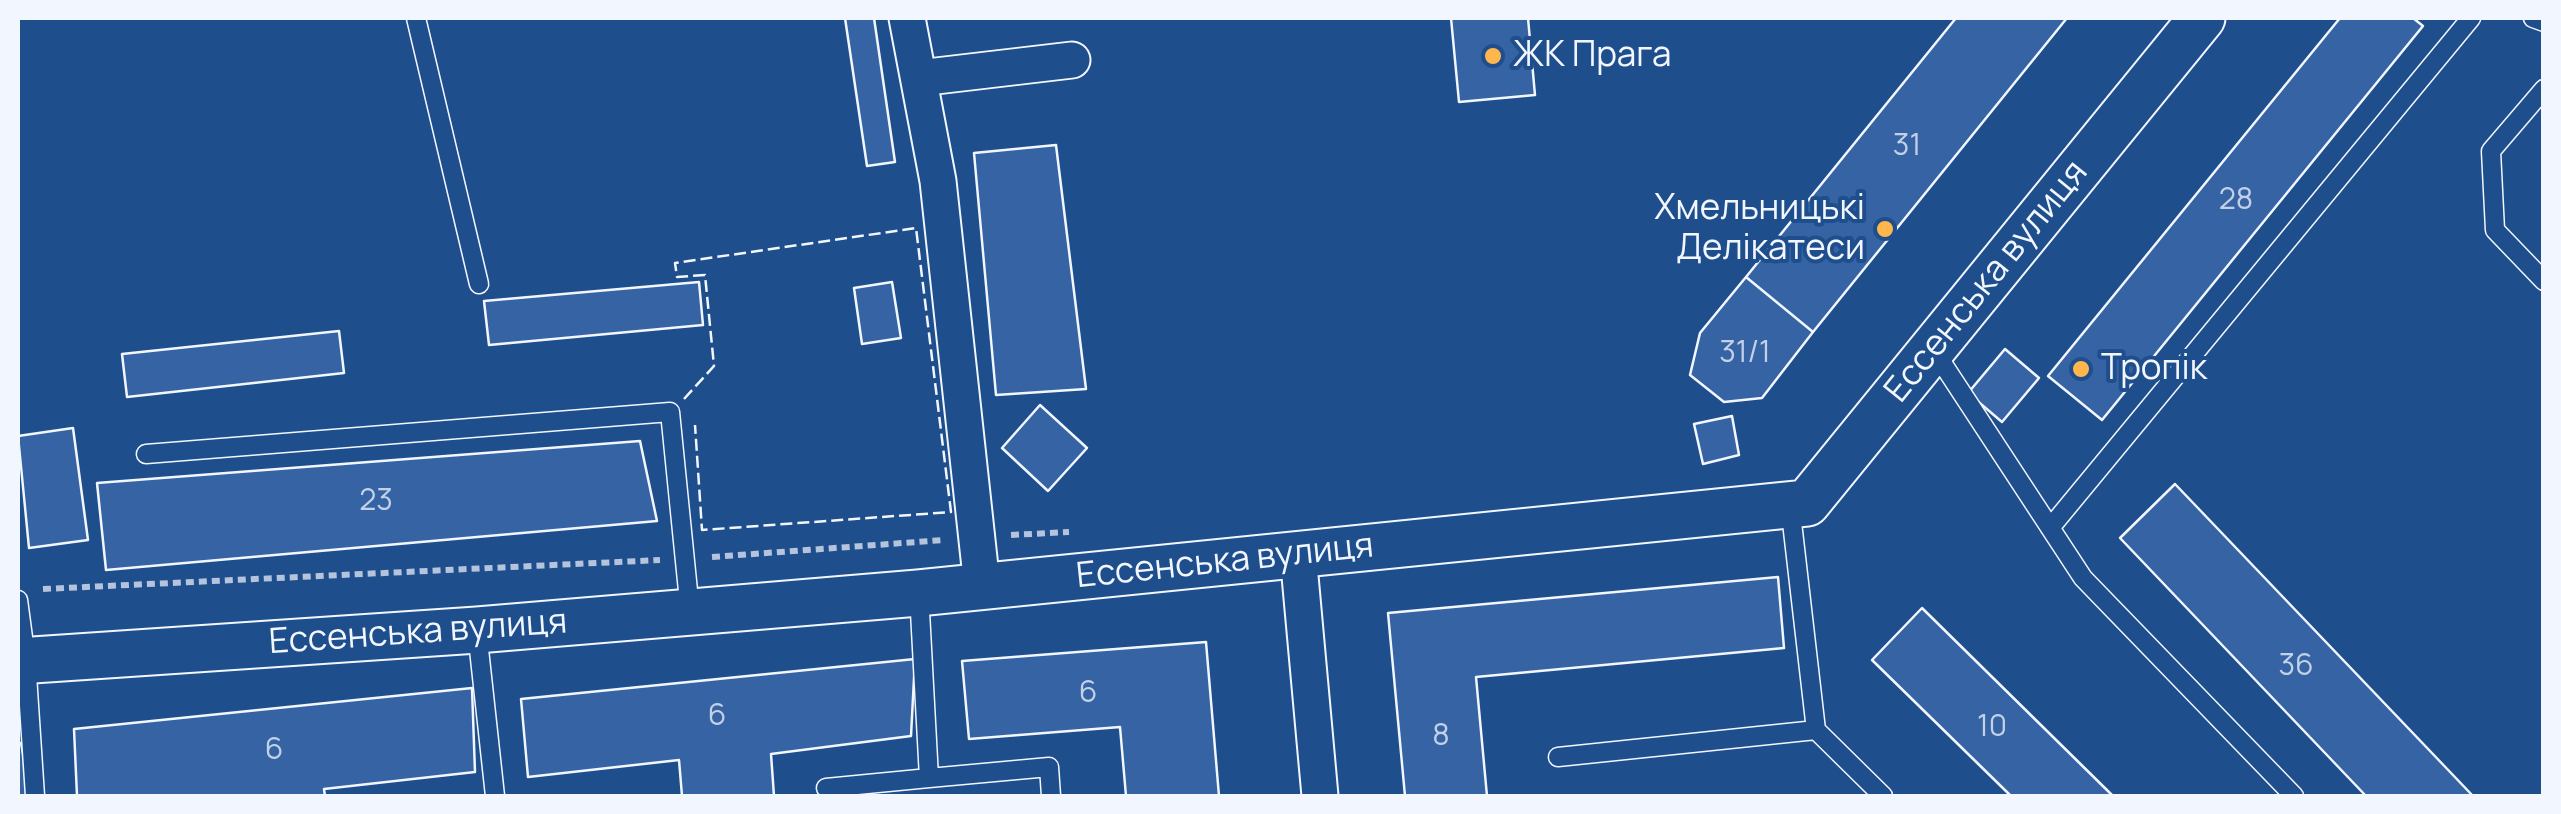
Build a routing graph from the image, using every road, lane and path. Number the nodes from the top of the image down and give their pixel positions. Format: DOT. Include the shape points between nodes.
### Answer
graph roads {
  1 [pos="416,18"];
  2 [pos="907,18"];
  3 [pos="2202,18"];
  4 [pos="2470,18"];
  5 [pos="2534,18"];
  6 [pos="2544,22"];
  7 [pos="1072,60"];
  8 [pos="919,78"];
  9 [pos="2544,88"];
  10 [pos="2544,281"];
  11 [pos="478,284"];
  12 [pos="1932,349"];
  13 [pos="146,454"];
  14 [pos="1790,505"];
  15 [pos="2050,528"];
  16 [pos="1088,530"];
  17 [pos="976,538"];
  18 [pos="1298,554"];
  19 [pos="684,559"];
  20 [pos="982,586"];
  21 [pos="37,589"];
  22 [pos="918,593"];
  23 [pos="18,600"];
  24 [pos="690,611"];
  25 [pos="477,630"];
  26 [pos="22,661"];
  27 [pos="1816,730"];
  28 [pos="1558,756"];
  29 [pos="929,778"];
  30 [pos="826,788"];
  31 [pos="36,796"];
  32 [pos="495,796"];
  33 [pos="1051,796"];
  34 [pos="1320,796"];
  35 [pos="1883,796"];
  36 [pos="2294,796"];
  1 -- 11 [label="lane"];
  2 -- 8 [label="street"];
  3 -- 12 [label="street, Ессенська вулиця"];
  4 -- 15 [label="lane"];
  5 -- 6 [label="lane"];
  7 -- 8 [label="street"];
  8 -- 17 [label="street" via="938,181"];
  9 -- 10 [label="lane" via="2491,151 2495,230"];
  12 -- 14 [label="street, Ессенська вулиця" via="1807,503"];
  12 -- 15 [label="lane"];
  13 -- 19 [label="lane" via="670,412"];
  14 -- 18 [label="street, Ессенська вулиця"];
  14 -- 27 [label="lane"];
  15 -- 36 [label="lane" via="2083,578"];
  16 -- 17 [label="path"];
  17 -- 19 [label="path"];
  17 -- 20 [label="street"];
  18 -- 20 [label="street, Ессенська вулиця"];
  18 -- 34 [label="street"];
  19 -- 21 [label="path"];
  19 -- 24 [label="lane"];
  20 -- 22 [label="street, Ессенська вулиця"];
  22 -- 24 [label="street, Ессенська вулиця"];
  22 -- 29 [label="lane"];
  23 -- 26 [label="lane"];
  24 -- 25 [label="street, Ессенська вулиця"];
  25 -- 26 [label="street, Ессенська вулиця"];
  25 -- 32 [label="lane"];
  26 -- 31 [label="lane"];
  27 -- 28 [label="lane"];
  27 -- 35 [label="lane"];
  29 -- 30 [label="lane"];
  29 -- 33 [label="lane" via="1049,767"];
}
